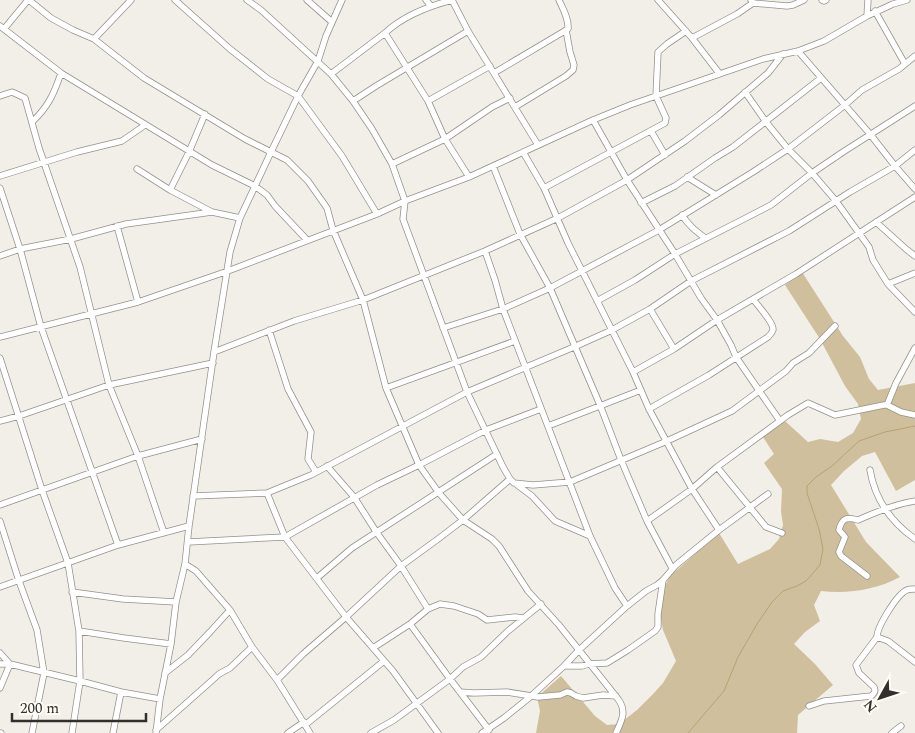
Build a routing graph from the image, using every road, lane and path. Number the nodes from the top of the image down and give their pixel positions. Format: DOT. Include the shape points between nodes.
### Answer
graph roads {
  1 [pos="28,0"];
  2 [pos="131,0"];
  3 [pos="175,0"];
  4 [pos="247,0"];
  5 [pos="307,0"];
  6 [pos="342,0"];
  7 [pos="426,0"];
  8 [pos="452,0"];
  9 [pos="559,0"];
  10 [pos="658,0"];
  11 [pos="804,0"];
  12 [pos="868,0"];
  13 [pos="907,0"];
  14 [pos="752,2"];
  15 [pos="431,6"];
  16 [pos="875,12"];
  17 [pos="867,16"];
  18 [pos="332,22"];
  19 [pos="2,28"];
  20 [pos="566,30"];
  21 [pos="468,31"];
  22 [pos="686,31"];
  23 [pos="385,33"];
  24 [pos="692,38"];
  25 [pos="94,39"];
  26 [pos="798,51"];
  27 [pos="783,54"];
  28 [pos="915,56"];
  29 [pos="318,61"];
  30 [pos="905,64"];
  31 [pos="490,66"];
  32 [pos="406,69"];
  33 [pos="61,73"];
  34 [pos="494,73"];
  35 [pos="719,73"];
  36 [pos="331,74"];
  37 [pos="821,78"];
  38 [pos="745,92"];
  39 [pos="0,96"];
  40 [pos="298,96"];
  41 [pos="656,96"];
  42 [pos="510,98"];
  43 [pos="353,101"];
  44 [pos="428,101"];
  45 [pos="845,105"];
  46 [pos="915,106"];
  47 [pos="515,107"];
  48 [pos="205,114"];
  49 [pos="593,120"];
  50 [pos="32,122"];
  51 [pos="766,122"];
  52 [pos="145,125"];
  53 [pos="651,131"];
  54 [pos="870,134"];
  55 [pos="445,139"];
  56 [pos="538,145"];
  57 [pos="788,149"];
  58 [pos="915,150"];
  59 [pos="189,152"];
  60 [pos="271,152"];
  61 [pos="523,152"];
  62 [pos="610,152"];
  63 [pos="665,155"];
  64 [pos="44,163"];
  65 [pos="392,164"];
  66 [pos="493,166"];
  67 [pos="895,166"];
  68 [pos="137,168"];
  69 [pos="812,173"];
  70 [pos="0,176"];
  71 [pos="469,177"];
  72 [pos="688,177"];
  73 [pos="627,180"];
  74 [pos="255,186"];
  75 [pos="0,188"];
  76 [pos="544,188"];
  77 [pos="915,189"];
  78 [pos="170,190"];
  79 [pos="716,195"];
  80 [pos="915,197"];
  81 [pos="405,201"];
  82 [pos="836,201"];
  83 [pos="641,203"];
  84 [pos="212,212"];
  85 [pos="377,214"];
  86 [pos="682,215"];
  87 [pos="240,218"];
  88 [pos="558,218"];
  89 [pos="876,222"];
  90 [pos="117,226"];
  91 [pos="333,230"];
  92 [pos="659,230"];
  93 [pos="859,232"];
  94 [pos="520,234"];
  95 [pos="705,238"];
  96 [pos="71,239"];
  97 [pos="307,240"];
  98 [pos="20,249"];
  99 [pos="485,251"];
  100 [pos="675,254"];
  101 [pos="0,256"];
  102 [pos="915,256"];
  103 [pos="228,271"];
  104 [pos="582,271"];
  105 [pos="915,273"];
  106 [pos="424,275"];
  107 [pos="691,281"];
  108 [pos="888,284"];
  109 [pos="550,288"];
  110 [pos="753,299"];
  111 [pos="362,300"];
  112 [pos="597,301"];
  113 [pos="138,302"];
  114 [pos="503,309"];
  115 [pos="650,309"];
  116 [pos="915,312"];
  117 [pos="91,314"];
  118 [pos="717,320"];
  119 [pos="835,326"];
  120 [pos="41,327"];
  121 [pos="443,328"];
  122 [pos="269,330"];
  123 [pos="612,330"];
  124 [pos="0,337"];
  125 [pos="515,341"];
  126 [pos="574,347"];
  127 [pos="674,350"];
  128 [pos="914,351"];
  129 [pos="214,352"];
  130 [pos="736,357"];
  131 [pos="0,358"];
  132 [pos="456,361"];
  133 [pos="213,363"];
  134 [pos="525,367"];
  135 [pos="633,372"];
  136 [pos="109,385"];
  137 [pos="386,388"];
  138 [pos="641,390"];
  139 [pos="760,391"];
  140 [pos="467,392"];
  141 [pos="66,399"];
  142 [pos="600,405"];
  143 [pos="886,405"];
  144 [pos="542,409"];
  145 [pos="649,409"];
  146 [pos="915,415"];
  147 [pos="19,416"];
  148 [pos="0,421"];
  149 [pos="780,421"];
  150 [pos="548,426"];
  151 [pos="402,427"];
  152 [pos="486,430"];
  153 [pos="202,439"];
  154 [pos="667,441"];
  155 [pos="497,454"];
  156 [pos="138,456"];
  157 [pos="620,460"];
  158 [pos="419,465"];
  159 [pos="327,466"];
  160 [pos="717,467"];
  161 [pos="870,470"];
  162 [pos="316,472"];
  163 [pos="92,473"];
  164 [pos="512,481"];
  165 [pos="570,482"];
  166 [pos="692,489"];
  167 [pos="42,490"];
  168 [pos="266,493"];
  169 [pos="439,493"];
  170 [pos="768,494"];
  171 [pos="194,496"];
  172 [pos="354,497"];
  173 [pos="915,500"];
  174 [pos="0,505"];
  175 [pos="750,507"];
  176 [pos="885,509"];
  177 [pos="463,520"];
  178 [pos="0,521"];
  179 [pos="647,521"];
  180 [pos="190,526"];
  181 [pos="718,530"];
  182 [pos="164,533"];
  183 [pos="377,533"];
  184 [pos="782,533"];
  185 [pos="590,536"];
  186 [pos="286,537"];
  187 [pos="915,539"];
  188 [pos="188,542"];
  189 [pos="118,545"];
  190 [pos="68,563"];
  191 [pos="185,564"];
  192 [pos="401,566"];
  193 [pos="672,568"];
  194 [pos="867,576"];
  195 [pos="317,578"];
  196 [pos="663,580"];
  197 [pos="19,581"];
  198 [pos="0,587"];
  199 [pos="915,589"];
  200 [pos="72,592"];
  201 [pos="176,602"];
  202 [pos="541,604"];
  203 [pos="627,606"];
  204 [pos="428,609"];
  205 [pos="230,610"];
  206 [pos="346,617"];
  207 [pos="523,618"];
  208 [pos="410,624"];
  209 [pos="79,631"];
  210 [pos="877,637"];
  211 [pos="171,644"];
  212 [pos="252,647"];
  213 [pos="373,648"];
  214 [pos="578,650"];
  215 [pos="0,653"];
  216 [pos="384,661"];
  217 [pos="915,662"];
  218 [pos="0,664"];
  219 [pos="10,664"];
  220 [pos="589,664"];
  221 [pos="564,666"];
  222 [pos="44,673"];
  223 [pos="165,673"];
  224 [pos="450,679"];
  225 [pos="277,680"];
  226 [pos="80,681"];
  227 [pos="0,688"];
  228 [pos="121,692"];
  229 [pos="460,692"];
  230 [pos="616,696"];
  231 [pos="530,697"];
  232 [pos="160,698"];
  233 [pos="416,704"];
  234 [pos="809,706"];
  235 [pos="304,723"];
  236 [pos="901,726"];
  237 [pos="489,730"];
  238 [pos="156,731"];
  239 [pos="32,733"];
  240 [pos="72,733"];
  241 [pos="113,733"];
  242 [pos="288,733"];
  243 [pos="310,733"];
  244 [pos="371,733"];
  245 [pos="438,733"];
  246 [pos="482,733"];
  247 [pos="616,733"];
  248 [pos="892,733"];
  1 -- 19 [label="street"];
  1 -- 25 [label="street" via="51,18"];
  2 -- 25 [label="street"];
  3 -- 40 [label="street" via="268,79"];
  4 -- 29 [label="street"];
  5 -- 18 [label="street"];
  6 -- 18 [label="street"];
  7 -- 15 [label="street"];
  8 -- 15 [label="street"];
  8 -- 21 [label="street"];
  9 -- 20 [label="street" via="568,24"];
  10 -- 22 [label="street"];
  11 -- 14 [label="street" via="787,6"];
  12 -- 17 [label="street"];
  13 -- 16 [label="street"];
  14 -- 24 [label="street" via="737,14"];
  15 -- 23 [label="street"];
  16 -- 17 [label="street"];
  16 -- 30 [label="street"];
  17 -- 26 [label="street" via="824,41"];
  18 -- 29 [label="street"];
  19 -- 33 [label="street"];
  20 -- 34 [label="street"];
  20 -- 47 [label="street" via="573,70"];
  21 -- 31 [label="street"];
  21 -- 32 [label="street"];
  22 -- 24 [label="street"];
  22 -- 41 [label="street" via="658,52"];
  23 -- 32 [label="street"];
  23 -- 36 [label="street"];
  24 -- 35 [label="street"];
  25 -- 48 [label="street" via="144,78"];
  26 -- 27 [label="street"];
  26 -- 37 [label="street"];
  27 -- 35 [label="street"];
  27 -- 38 [label="street" via="768,73"];
  28 -- 30 [label="street"];
  29 -- 36 [label="street"];
  29 -- 40 [label="street"];
  30 -- 45 [label="street" via="862,90"];
  31 -- 34 [label="street"];
  31 -- 44 [label="street"];
  32 -- 43 [label="street"];
  32 -- 44 [label="street"];
  33 -- 50 [label="street" via="55,92"];
  33 -- 52 [label="street"];
  34 -- 42 [label="street"];
  35 -- 41 [label="street"];
  36 -- 43 [label="street"];
  37 -- 45 [label="street"];
  37 -- 51 [label="street"];
  38 -- 51 [label="street"];
  38 -- 63 [label="street"];
  39 -- 50 [label="street" via="12,92 25,98"];
  40 -- 60 [label="street"];
  40 -- 85 [label="street" via="342,156"];
  41 -- 49 [label="street"];
  41 -- 53 [label="street" via="666,120"];
  42 -- 47 [label="street"];
  42 -- 55 [label="street"];
  43 -- 65 [label="street"];
  44 -- 55 [label="street"];
  45 -- 54 [label="street"];
  45 -- 57 [label="street"];
  46 -- 54 [label="street"];
  47 -- 56 [label="street"];
  48 -- 59 [label="street"];
  48 -- 60 [label="street"];
  49 -- 56 [label="street"];
  49 -- 62 [label="street"];
  50 -- 64 [label="street"];
  51 -- 57 [label="street"];
  51 -- 72 [label="street"];
  52 -- 59 [label="street"];
  52 -- 64 [label="street" via="122,141"];
  53 -- 62 [label="street"];
  53 -- 63 [label="street"];
  54 -- 67 [label="street"];
  54 -- 69 [label="street"];
  55 -- 65 [label="street"];
  55 -- 71 [label="street"];
  56 -- 61 [label="street"];
  57 -- 69 [label="street"];
  57 -- 79 [label="street"];
  58 -- 67 [label="street"];
  59 -- 74 [label="street"];
  59 -- 78 [label="street"];
  60 -- 74 [label="street"];
  60 -- 91 [label="street" via="287,160 308,181 327,208"];
  61 -- 66 [label="street"];
  61 -- 76 [label="street"];
  62 -- 73 [label="street"];
  62 -- 76 [label="street"];
  63 -- 73 [label="street"];
  64 -- 70 [label="street"];
  64 -- 96 [label="street"];
  65 -- 81 [label="street"];
  66 -- 71 [label="street"];
  66 -- 94 [label="street"];
  67 -- 77 [label="street"];
  67 -- 82 [label="street"];
  68 -- 78 [label="street"];
  69 -- 82 [label="street"];
  69 -- 95 [label="street" via="771,205"];
  71 -- 81 [label="street"];
  72 -- 79 [label="street"];
  72 -- 83 [label="street"];
  73 -- 83 [label="street"];
  73 -- 88 [label="street"];
  74 -- 87 [label="street"];
  74 -- 97 [label="street"];
  75 -- 98 [label="street"];
  76 -- 88 [label="street"];
  78 -- 84 [label="street"];
  79 -- 86 [label="street"];
  80 -- 89 [label="street"];
  81 -- 85 [label="street"];
  81 -- 106 [label="street" via="403,218"];
  82 -- 93 [label="street"];
  82 -- 107 [label="street" via="775,239"];
  83 -- 92 [label="street"];
  84 -- 87 [label="street"];
  84 -- 90 [label="street"];
  85 -- 91 [label="street"];
  86 -- 92 [label="street"];
  86 -- 95 [label="street"];
  87 -- 103 [label="street"];
  88 -- 94 [label="street"];
  88 -- 104 [label="street"];
  89 -- 93 [label="street"];
  89 -- 102 [label="street"];
  90 -- 96 [label="street"];
  90 -- 113 [label="street"];
  91 -- 97 [label="street"];
  91 -- 111 [label="street"];
  92 -- 100 [label="street"];
  92 -- 104 [label="street"];
  93 -- 108 [label="street"];
  93 -- 110 [label="street"];
  94 -- 99 [label="street"];
  94 -- 109 [label="street"];
  95 -- 100 [label="street"];
  96 -- 98 [label="street"];
  96 -- 117 [label="street"];
  97 -- 103 [label="street"];
  98 -- 101 [label="street"];
  98 -- 120 [label="street"];
  99 -- 106 [label="street"];
  99 -- 114 [label="street"];
  100 -- 107 [label="street"];
  100 -- 112 [label="street"];
  103 -- 113 [label="street"];
  103 -- 129 [label="street"];
  104 -- 109 [label="street"];
  104 -- 112 [label="street"];
  105 -- 108 [label="street"];
  106 -- 111 [label="street"];
  106 -- 121 [label="street"];
  107 -- 115 [label="street"];
  107 -- 118 [label="street"];
  108 -- 116 [label="street"];
  109 -- 114 [label="street"];
  109 -- 126 [label="street"];
  110 -- 118 [label="street"];
  110 -- 130 [label="street" via="771,323 772,332"];
  111 -- 122 [label="street"];
  111 -- 137 [label="street"];
  112 -- 123 [label="street"];
  113 -- 117 [label="street"];
  114 -- 121 [label="street"];
  114 -- 125 [label="street"];
  115 -- 123 [label="street"];
  115 -- 127 [label="street"];
  117 -- 120 [label="street"];
  117 -- 136 [label="street"];
  118 -- 127 [label="street"];
  118 -- 130 [label="street"];
  119 -- 139 [label="street" via="809,353"];
  120 -- 124 [label="street"];
  120 -- 141 [label="street"];
  121 -- 132 [label="street"];
  122 -- 129 [label="street"];
  122 -- 162 [label="street" via="288,389 311,432 308,459"];
  123 -- 126 [label="street"];
  123 -- 135 [label="street"];
  125 -- 132 [label="street"];
  125 -- 134 [label="street"];
  126 -- 134 [label="street"];
  126 -- 142 [label="street"];
  127 -- 135 [label="street"];
  128 -- 143 [label="street"];
  129 -- 133 [label="street"];
  130 -- 139 [label="street"];
  130 -- 145 [label="street"];
  131 -- 147 [label="street"];
  132 -- 137 [label="street"];
  132 -- 140 [label="street"];
  133 -- 136 [label="street"];
  133 -- 153 [label="street"];
  134 -- 140 [label="street"];
  134 -- 144 [label="street"];
  135 -- 138 [label="street"];
  136 -- 141 [label="street"];
  136 -- 156 [label="street"];
  137 -- 151 [label="street"];
  138 -- 142 [label="street"];
  138 -- 145 [label="street"];
  139 -- 149 [label="street"];
  139 -- 154 [label="street" via="732,411"];
  140 -- 151 [label="street"];
  140 -- 152 [label="street"];
  141 -- 147 [label="street"];
  141 -- 163 [label="street"];
  142 -- 150 [label="street"];
  142 -- 157 [label="street"];
  143 -- 146 [label="street"];
  143 -- 149 [label="street" via="835,415 808,403"];
  144 -- 150 [label="street"];
  144 -- 152 [label="street"];
  145 -- 154 [label="street"];
  147 -- 148 [label="street"];
  147 -- 167 [label="street"];
  149 -- 160 [label="street"];
  150 -- 165 [label="street"];
  151 -- 158 [label="street"];
  151 -- 159 [label="street"];
  152 -- 155 [label="street"];
  152 -- 158 [label="street"];
  153 -- 156 [label="street"];
  153 -- 171 [label="street"];
  154 -- 157 [label="street"];
  154 -- 166 [label="street"];
  155 -- 164 [label="street"];
  155 -- 169 [label="street"];
  156 -- 163 [label="street"];
  156 -- 182 [label="street"];
  157 -- 165 [label="street"];
  157 -- 179 [label="street"];
  158 -- 169 [label="street"];
  158 -- 172 [label="street"];
  159 -- 162 [label="street"];
  159 -- 172 [label="street"];
  160 -- 166 [label="street"];
  160 -- 175 [label="street"];
  161 -- 176 [label="street" via="874,488"];
  162 -- 168 [label="street"];
  163 -- 167 [label="street"];
  163 -- 189 [label="street"];
  164 -- 165 [label="street" via="533,485"];
  164 -- 177 [label="street"];
  164 -- 185 [label="street" via="532,496 555,521"];
  165 -- 185 [label="street"];
  166 -- 179 [label="street"];
  166 -- 181 [label="street"];
  167 -- 174 [label="street"];
  167 -- 190 [label="street"];
  168 -- 171 [label="street"];
  168 -- 186 [label="street"];
  169 -- 177 [label="street"];
  169 -- 183 [label="street"];
  170 -- 175 [label="street"];
  171 -- 180 [label="street"];
  172 -- 183 [label="street"];
  172 -- 186 [label="street"];
  173 -- 176 [label="street"];
  175 -- 181 [label="street"];
  175 -- 184 [label="street" via="766,527"];
  176 -- 187 [label="street" via="899,527"];
  176 -- 194 [label="street" via="858,520 844,520 839,527 845,537 839,552 841,556"];
  177 -- 192 [label="street"];
  177 -- 202 [label="street" via="499,546 521,582"];
  178 -- 197 [label="street"];
  179 -- 193 [label="street"];
  180 -- 182 [label="street"];
  180 -- 188 [label="street"];
  181 -- 193 [label="street"];
  182 -- 189 [label="street"];
  183 -- 192 [label="street"];
  183 -- 195 [label="street" via="352,548"];
  185 -- 203 [label="street"];
  186 -- 188 [label="street"];
  186 -- 195 [label="street"];
  188 -- 191 [label="street"];
  189 -- 190 [label="street"];
  190 -- 197 [label="street"];
  190 -- 200 [label="street"];
  191 -- 201 [label="street"];
  191 -- 205 [label="street" via="196,571"];
  192 -- 204 [label="street"];
  192 -- 206 [label="street"];
  193 -- 196 [label="street"];
  195 -- 206 [label="street"];
  196 -- 203 [label="street"];
  196 -- 220 [label="street" via="656,631 607,663"];
  197 -- 198 [label="street"];
  197 -- 222 [label="street" via="37,630"];
  199 -- 210 [label="street" via="906,590 891,606"];
  200 -- 201 [label="street"];
  200 -- 209 [label="street"];
  201 -- 211 [label="street"];
  202 -- 207 [label="street"];
  202 -- 214 [label="street"];
  203 -- 214 [label="street"];
  204 -- 207 [label="street" via="440,604 478,614 487,620"];
  204 -- 208 [label="street"];
  205 -- 212 [label="street"];
  205 -- 223 [label="street" via="188,655"];
  206 -- 213 [label="street"];
  206 -- 225 [label="street"];
  207 -- 224 [label="street" via="481,657"];
  208 -- 213 [label="street"];
  208 -- 224 [label="street"];
  209 -- 211 [label="street"];
  209 -- 226 [label="street"];
  210 -- 217 [label="street" via="888,640"];
  210 -- 234 [label="street" via="856,665 876,690 874,693"];
  211 -- 223 [label="street"];
  212 -- 225 [label="street"];
  212 -- 238 [label="street"];
  213 -- 216 [label="street"];
  214 -- 220 [label="street"];
  214 -- 221 [label="street"];
  215 -- 219 [label="street"];
  216 -- 233 [label="street"];
  216 -- 235 [label="street"];
  218 -- 219 [label="street"];
  219 -- 222 [label="street"];
  219 -- 227 [label="street"];
  220 -- 221 [label="street"];
  220 -- 230 [label="street"];
  221 -- 231 [label="street"];
  222 -- 226 [label="street"];
  222 -- 239 [label="street"];
  223 -- 232 [label="street"];
  224 -- 229 [label="street"];
  224 -- 233 [label="street"];
  225 -- 235 [label="street"];
  226 -- 228 [label="street"];
  226 -- 240 [label="street"];
  228 -- 232 [label="street"];
  228 -- 241 [label="street"];
  229 -- 231 [label="street" via="508,692"];
  229 -- 237 [label="street"];
  230 -- 231 [label="street" via="583,698 567,692"];
  230 -- 247 [label="street" via="623,709"];
  231 -- 237 [label="street"];
  232 -- 238 [label="street"];
  233 -- 244 [label="street"];
  233 -- 245 [label="street"];
  235 -- 242 [label="street"];
  235 -- 243 [label="street"];
  236 -- 248 [label="street"];
  237 -- 246 [label="street"];
}
